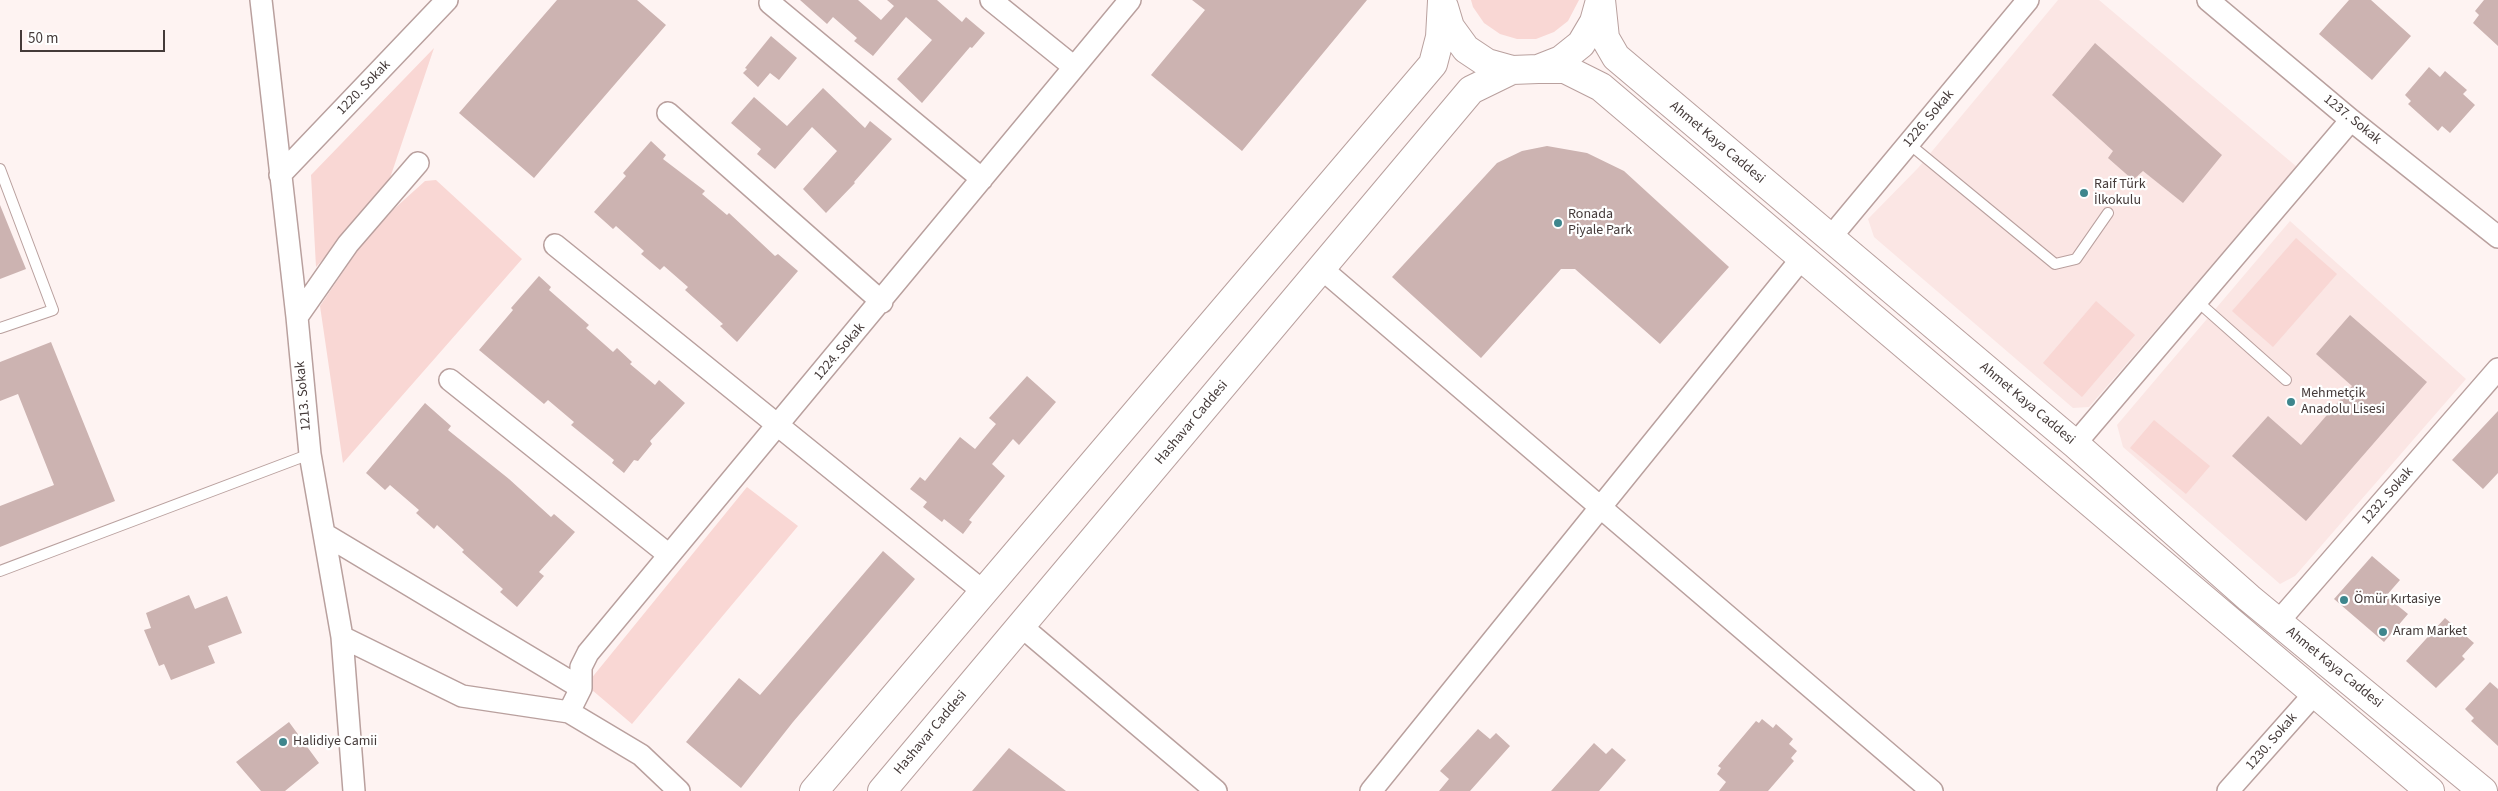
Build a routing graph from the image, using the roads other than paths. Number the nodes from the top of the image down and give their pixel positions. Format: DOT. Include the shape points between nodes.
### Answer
graph roads {
  1 [pos="261,0"];
  2 [pos="447,0"];
  3 [pos="991,0"];
  4 [pos="1130,0"];
  5 [pos="1442,0"];
  6 [pos="1600,0"];
  7 [pos="2028,0"];
  8 [pos="2208,0"];
  9 [pos="770,3"];
  10 [pos="1074,67"];
  11 [pos="1525,70"];
  12 [pos="668,113"];
  13 [pos="2351,120"];
  14 [pos="1908,143"];
  15 [pos="418,163"];
  16 [pos="0,169"];
  17 [pos="280,175"];
  18 [pos="982,179"];
  19 [pos="2108,213"];
  20 [pos="2498,237"];
  21 [pos="1830,238"];
  22 [pos="555,245"];
  23 [pos="1802,258"];
  24 [pos="1322,269"];
  25 [pos="2197,301"];
  26 [pos="882,302"];
  27 [pos="298,317"];
  28 [pos="0,328"];
  29 [pos="2498,369"];
  30 [pos="450,380"];
  31 [pos="2286,380"];
  32 [pos="779,425"];
  33 [pos="2075,444"];
  34 [pos="310,454"];
  35 [pos="1600,510"];
  36 [pos="326,535"];
  37 [pos="669,555"];
  38 [pos="0,571"];
  39 [pos="984,592"];
  40 [pos="2278,622"];
  41 [pos="1021,626"];
  42 [pos="342,637"];
  43 [pos="581,688"];
  44 [pos="2315,694"];
  45 [pos="569,712"];
  46 [pos="354,791"];
  47 [pos="679,791"];
  48 [pos="814,791"];
  49 [pos="882,791"];
  50 [pos="1216,791"];
  51 [pos="1371,791"];
  52 [pos="1932,791"];
  53 [pos="2228,791"];
  54 [pos="2430,791"];
  55 [pos="2483,791"];
  1 -- 17 [label="street, 1213. Sokak"];
  2 -- 17 [label="street, 1220. Sokak"];
  3 -- 10 [label="street"];
  4 -- 10 [label="street, 1224. Sokak"];
  5 -- 11 [label="main road" via="1450,27 1466,49 1488,63"];
  5 -- 39 [label="main road" via="1440,37 1433,64"];
  6 -- 11 [label="main road, Hashavar Caddesi" via="1594,22 1581,44 1561,60"];
  6 -- 21 [label="main road, Ahmet Kaya Caddesi" via="1605,38 1616,58"];
  7 -- 14 [label="street, 1226. Sokak"];
  8 -- 13 [label="street, 1237. Sokak"];
  9 -- 18 [label="street"];
  10 -- 18 [label="street, 1224. Sokak"];
  11 -- 23 [label="main road" via="1566,68 1601,87"];
  11 -- 24 [label="main road, Hashavar Caddesi" via="1471,90"];
  12 -- 26 [label="street"];
  13 -- 20 [label="street, 1237. Sokak"];
  13 -- 25 [label="street"];
  14 -- 19 [label="lane" via="2055,264 2076,259"];
  14 -- 21 [label="street, 1226. Sokak"];
  15 -- 27 [label="street" via="348,244"];
  16 -- 28 [label="lane" via="53,310"];
  17 -- 27 [label="street, 1213. Sokak"];
  18 -- 26 [label="street, 1224. Sokak"];
  21 -- 33 [label="main road, Ahmet Kaya Caddesi"];
  22 -- 32 [label="street"];
  23 -- 35 [label="street"];
  23 -- 44 [label="main road"];
  24 -- 35 [label="street"];
  24 -- 41 [label="main road, Hashavar Caddesi"];
  25 -- 31 [label="lane"];
  25 -- 33 [label="street"];
  26 -- 32 [label="street, 1224. Sokak"];
  27 -- 34 [label="street, 1213. Sokak"];
  29 -- 40 [label="street, 1232. Sokak"];
  30 -- 37 [label="street"];
  32 -- 37 [label="street, 1224. Sokak"];
  32 -- 39 [label="street"];
  33 -- 40 [label="main road, Ahmet Kaya Caddesi"];
  34 -- 36 [label="street, 1213. Sokak"];
  34 -- 38 [label="lane"];
  35 -- 51 [label="street"];
  35 -- 52 [label="street"];
  36 -- 42 [label="street, 1213. Sokak"];
  36 -- 43 [label="street"];
  37 -- 43 [label="street, 1224. Sokak" via="588,653 581,667"];
  39 -- 48 [label="main road"];
  40 -- 55 [label="main road, Ahmet Kaya Caddesi"];
  41 -- 49 [label="main road, Hashavar Caddesi"];
  41 -- 50 [label="street"];
  42 -- 45 [label="street" via="462,696"];
  42 -- 46 [label="street, 1213. Sokak"];
  43 -- 45 [label="street, 1224. Sokak"];
  44 -- 53 [label="street, 1230. Sokak"];
  44 -- 54 [label="main road"];
  45 -- 47 [label="street" via="641,755"];
}
